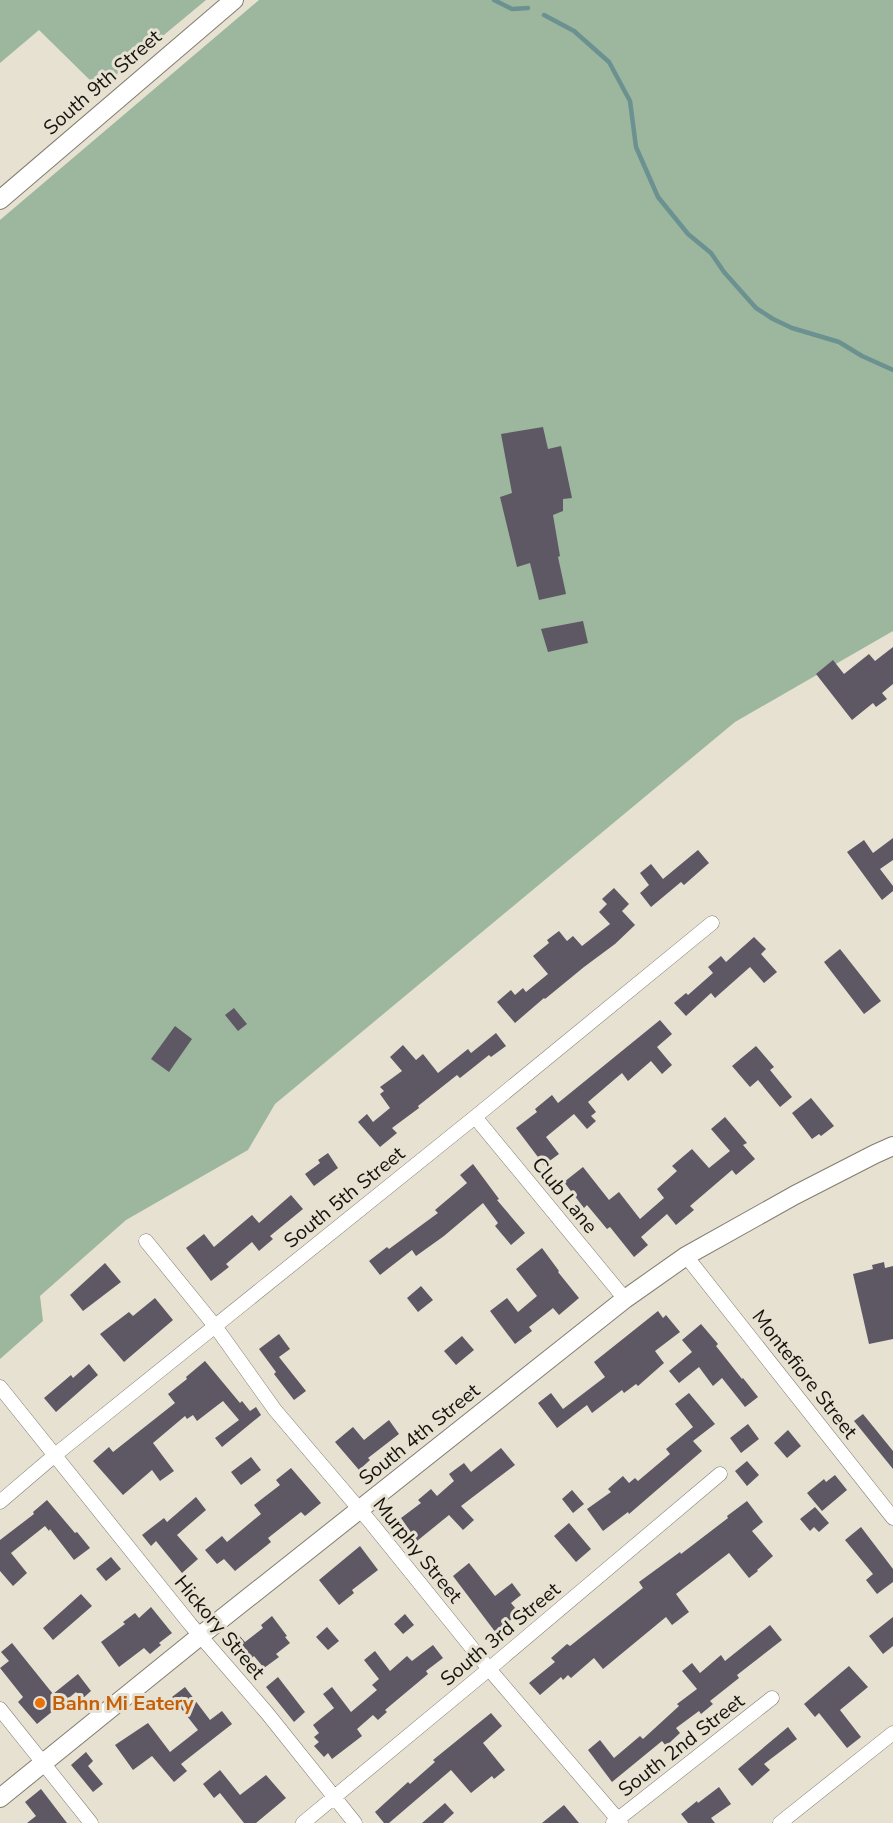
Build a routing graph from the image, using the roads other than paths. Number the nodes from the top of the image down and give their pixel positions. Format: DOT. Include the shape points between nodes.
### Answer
graph roads {
  1 [pos="234,0"];
  2 [pos="0,200"];
  3 [pos="712,923"];
  4 [pos="475,1117"];
  5 [pos="893,1146"];
  6 [pos="146,1241"];
  7 [pos="686,1256"];
  8 [pos="625,1299"];
  9 [pos="214,1326"];
  10 [pos="0,1387"];
  11 [pos="55,1455"];
  12 [pos="720,1474"];
  13 [pos="0,1502"];
  14 [pos="360,1510"];
  15 [pos="893,1518"];
  16 [pos="200,1636"];
  17 [pos="489,1669"];
  18 [pos="772,1698"];
  19 [pos="0,1709"];
  20 [pos="893,1732"];
  21 [pos="43,1764"];
  22 [pos="334,1797"];
  23 [pos="0,1798"];
  24 [pos="617,1822"];
  25 [pos="91,1823"];
  26 [pos="303,1823"];
  27 [pos="355,1823"];
  28 [pos="780,1823"];
  1 -- 2 [label="main road, South 9th Street"];
  3 -- 4 [label="street, South 5th Street"];
  4 -- 8 [label="street, Club Lane"];
  4 -- 9 [label="street, South 5th Street"];
  5 -- 7 [label="main road, South 4th Street"];
  6 -- 9 [label="street, Murphy Street"];
  7 -- 8 [label="main road, South 4th Street"];
  7 -- 15 [label="street, Montefiore Street"];
  8 -- 14 [label="main road, South 4th Street"];
  9 -- 11 [label="street, South 5th Street"];
  9 -- 14 [label="street, Murphy Street" via="275,1410"];
  10 -- 11 [label="street, Hickory Street"];
  11 -- 13 [label="street, South 5th Street"];
  11 -- 16 [label="street, Hickory Street"];
  12 -- 17 [label="street, South 3rd Street"];
  14 -- 16 [label="main road, South 4th Street"];
  14 -- 17 [label="street, Murphy Street"];
  16 -- 21 [label="main road, South 4th Street"];
  16 -- 22 [label="street, Hickory Street"];
  17 -- 22 [label="street, South 3rd Street"];
  17 -- 24 [label="street, Murphy Street"];
  18 -- 24 [label="street, South 2nd Street"];
  19 -- 21 [label="street"];
  20 -- 28 [label="street"];
  21 -- 23 [label="main road, South 4th Street"];
  21 -- 25 [label="street"];
  22 -- 26 [label="street, South 3rd Street"];
  22 -- 27 [label="street, Hickory Street"];
}
